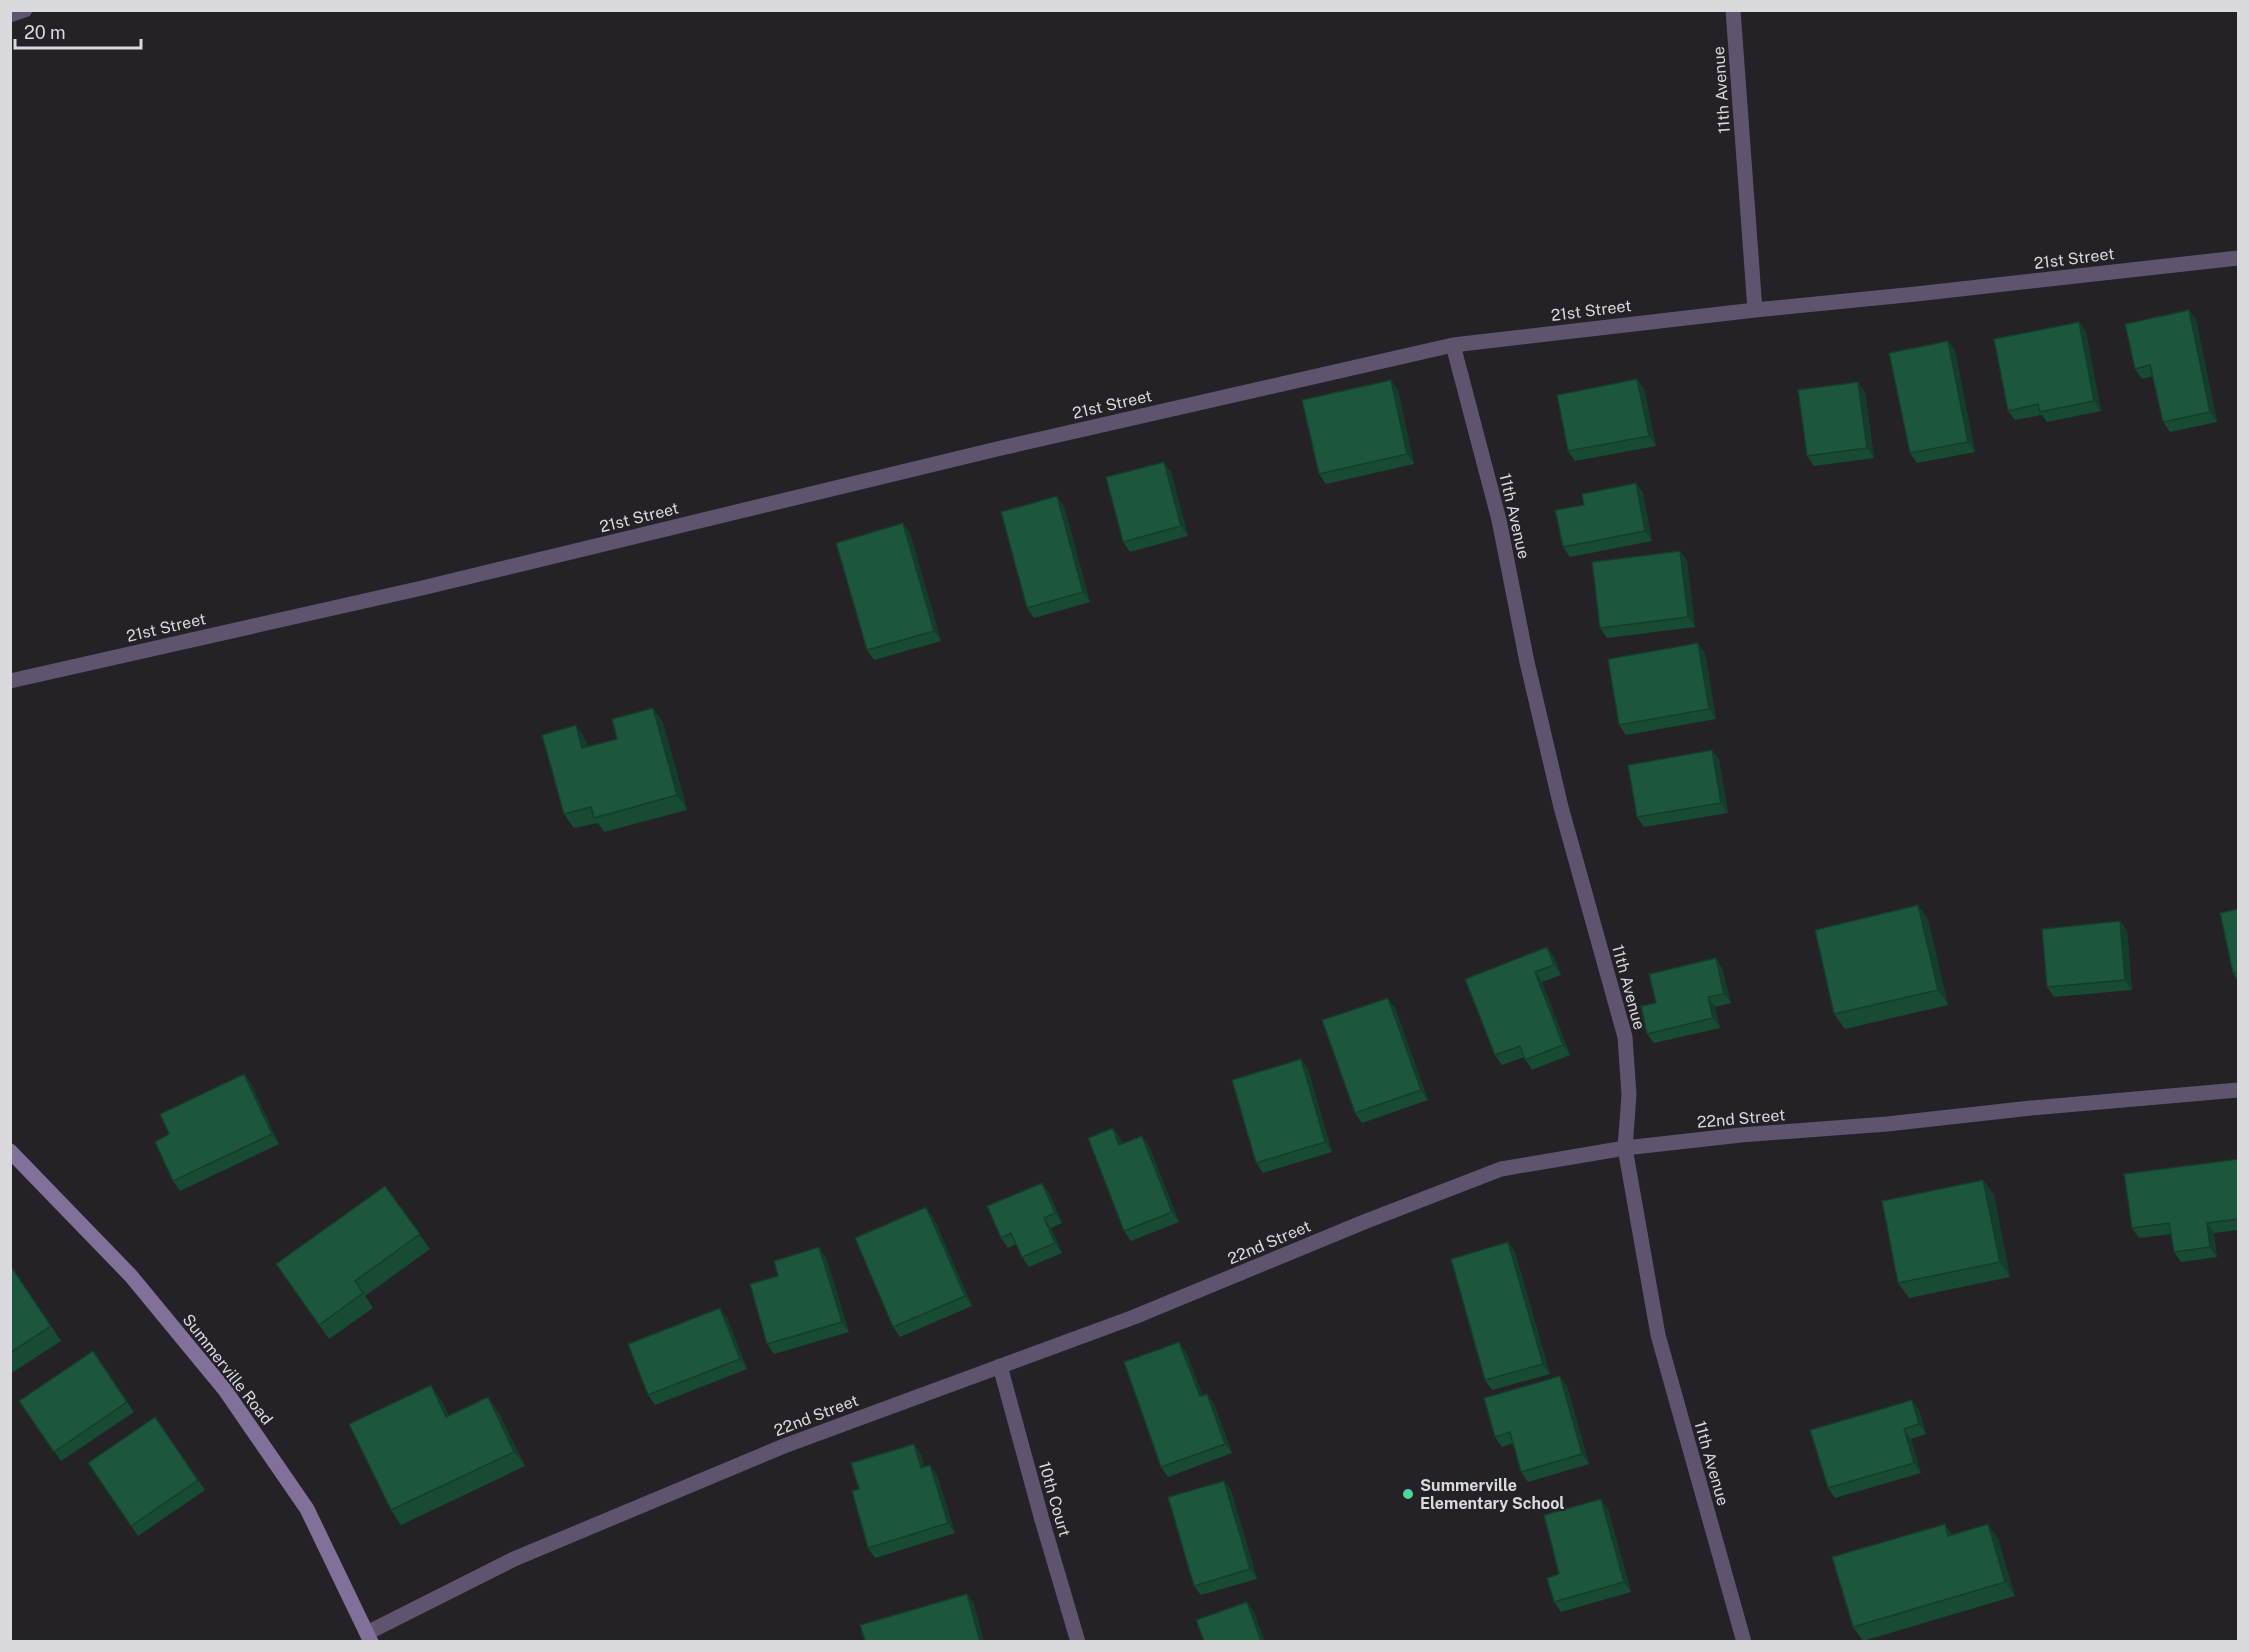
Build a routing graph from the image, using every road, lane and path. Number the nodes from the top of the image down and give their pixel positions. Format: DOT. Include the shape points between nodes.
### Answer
graph roads {
  1 [pos="25,10"];
  2 [pos="1733,10"];
  3 [pos="10,15"];
  4 [pos="2238,258"];
  5 [pos="1755,309"];
  6 [pos="1453,345"];
  7 [pos="10,681"];
  8 [pos="2238,1090"];
  9 [pos="1625,1148"];
  10 [pos="10,1151"];
  11 [pos="1000,1366"];
  12 [pos="369,1637"];
  13 [pos="1078,1641"];
  14 [pos="1744,1641"];
  1 -- 3 [label="street"];
  2 -- 5 [label="street, 11th Avenue"];
  4 -- 5 [label="street, 21st Street"];
  5 -- 6 [label="street, 21st Street"];
  6 -- 7 [label="street, 21st Street"];
  6 -- 9 [label="street, 11th Avenue" via="1499,520 1561,807 1625,1037 1629,1095"];
  8 -- 9 [label="street, 22nd Street"];
  9 -- 11 [label="street, 22nd Street" via="1501,1169 1134,1317"];
  9 -- 14 [label="street, 11th Avenue" via="1658,1335"];
  10 -- 12 [label="main road, Summerville Road" via="131,1276 225,1390 307,1509"];
  11 -- 12 [label="street, 22nd Street" via="784,1446 514,1559"];
  11 -- 13 [label="street, 10th Court"];
}
